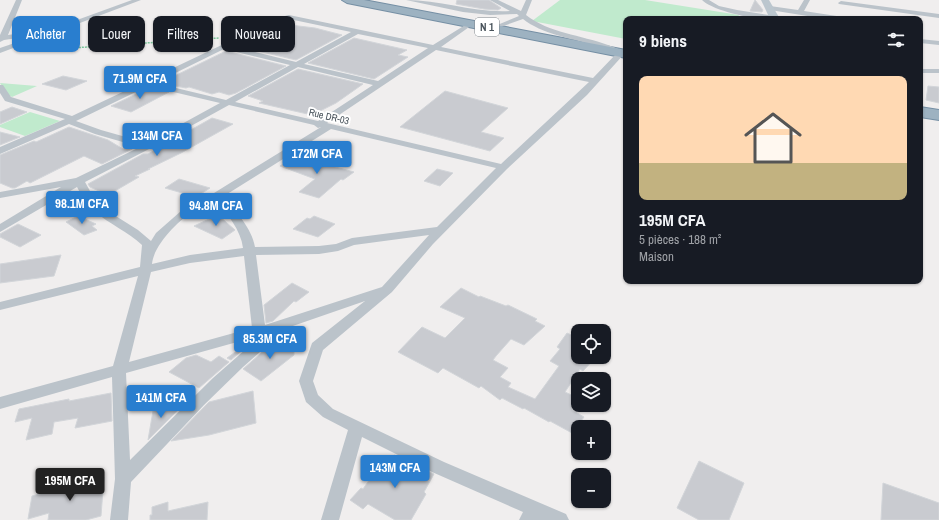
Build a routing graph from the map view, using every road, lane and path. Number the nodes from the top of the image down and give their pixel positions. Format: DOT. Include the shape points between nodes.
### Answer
graph roads {
  1 [pos="19,0"];
  2 [pos="138,0"];
  3 [pos="347,0"];
  4 [pos="409,0"];
  5 [pos="493,0"];
  6 [pos="529,0"];
  7 [pos="705,0"];
  8 [pos="765,0"];
  9 [pos="807,0"];
  10 [pos="770,8"];
  11 [pos="839,8"];
  12 [pos="903,8"];
  13 [pos="800,13"];
  14 [pos="520,15"];
  15 [pos="762,16"];
  16 [pos="774,16"];
  17 [pos="902,16"];
  18 [pos="939,16"];
  19 [pos="295,18"];
  20 [pos="80,22"];
  21 [pos="470,24"];
  22 [pos="493,28"];
  23 [pos="356,32"];
  24 [pos="12,37"];
  25 [pos="221,38"];
  26 [pos="1,39"];
  27 [pos="923,41"];
  28 [pos="939,43"];
  29 [pos="12,47"];
  30 [pos="80,47"];
  31 [pos="433,48"];
  32 [pos="221,49"];
  33 [pos="0,52"];
  34 [pos="246,52"];
  35 [pos="623,54"];
  36 [pos="623,54"];
  37 [pos="623,55"];
  38 [pos="296,64"];
  39 [pos="923,71"];
  40 [pos="939,71"];
  41 [pos="596,80"];
  42 [pos="149,84"];
  43 [pos="379,84"];
  44 [pos="0,87"];
  45 [pos="227,102"];
  46 [pos="923,112"];
  47 [pos="939,115"];
  48 [pos="71,120"];
  49 [pos="323,126"];
  50 [pos="148,146"];
  51 [pos="0,151"];
  52 [pos="503,168"];
  53 [pos="79,181"];
  54 [pos="0,195"];
  55 [pos="218,195"];
  56 [pos="0,229"];
  57 [pos="441,230"];
  58 [pos="251,251"];
  59 [pos="148,256"];
  60 [pos="146,270"];
  61 [pos="388,289"];
  62 [pos="0,306"];
  63 [pos="285,324"];
  64 [pos="259,331"];
  65 [pos="119,370"];
  66 [pos="0,402"];
  67 [pos="357,427"];
  68 [pos="123,479"];
  69 [pos="532,515"];
  70 [pos="119,520"];
  71 [pos="330,520"];
  72 [pos="560,520"];
  1 -- 26 [label="street"];
  2 -- 20 [label="street"];
  3 -- 21 [label="highway, N 1"];
  4 -- 14 [label="street" via="476,12"];
  5 -- 14 [label="street"];
  6 -- 14 [label="street"];
  7 -- 15 [label="street" via="718,8"];
  8 -- 10 [label="main road"];
  9 -- 13 [label="street"];
  10 -- 13 [label="street"];
  10 -- 16 [label="main road"];
  11 -- 12 [label="street"];
  11 -- 13 [label="street"];
  12 -- 17 [label="street"];
  12 -- 18 [label="street"];
  14 -- 22 [label="street"];
  14 -- 35 [label="street" via="555,32"];
  19 -- 23 [label="street"];
  21 -- 22 [label="highway, N 1"];
  21 -- 31 [label="street"];
  22 -- 36 [label="highway, N 1"];
  23 -- 31 [label="street"];
  23 -- 38 [label="street"];
  24 -- 26 [label="street"];
  25 -- 30 [label="path"];
  27 -- 28 [label="street"];
  29 -- 33 [label="street"];
  31 -- 41 [label="street"];
  31 -- 43 [label="street"];
  32 -- 42 [label="street"];
  34 -- 38 [label="street"];
  37 -- 41 [label="street"];
  38 -- 43 [label="street"];
  38 -- 45 [label="street"];
  39 -- 40 [label="street"];
  41 -- 52 [label="street"];
  42 -- 45 [label="street, Rue DR-03"];
  42 -- 48 [label="street"];
  43 -- 49 [label="street"];
  44 -- 48 [label="street" via="8,99"];
  45 -- 49 [label="street, Rue DR-03"];
  45 -- 50 [label="street"];
  46 -- 47 [label="highway"];
  48 -- 50 [label="street" via="98,132"];
  48 -- 51 [label="street"];
  49 -- 52 [label="street, Rue DR-03"];
  49 -- 55 [label="street"];
  50 -- 53 [label="street"];
  52 -- 57 [label="street"];
  53 -- 54 [label="street"];
  53 -- 56 [label="street"];
  53 -- 59 [label="street" via="91,202 99,210 148,244"];
  55 -- 58 [label="street" via="239,224"];
  55 -- 59 [label="street" via="193,206 176,220 160,235"];
  57 -- 58 [label="street" via="352,242 318,250"];
  57 -- 61 [label="street"];
  58 -- 60 [label="street" via="190,259"];
  58 -- 64 [label="street"];
  59 -- 60 [label="street"];
  60 -- 62 [label="street"];
  60 -- 65 [label="street"];
  61 -- 63 [label="street"];
  61 -- 67 [label="street" via="317,347 306,381 312,398 328,413"];
  63 -- 64 [label="street"];
  63 -- 68 [label="street" via="257,346 212,389"];
  64 -- 65 [label="street"];
  65 -- 66 [label="street"];
  65 -- 68 [label="street"];
  67 -- 69 [label="street"];
  67 -- 71 [label="street"];
  68 -- 70 [label="street"];
  69 -- 72 [label="street"];
}
